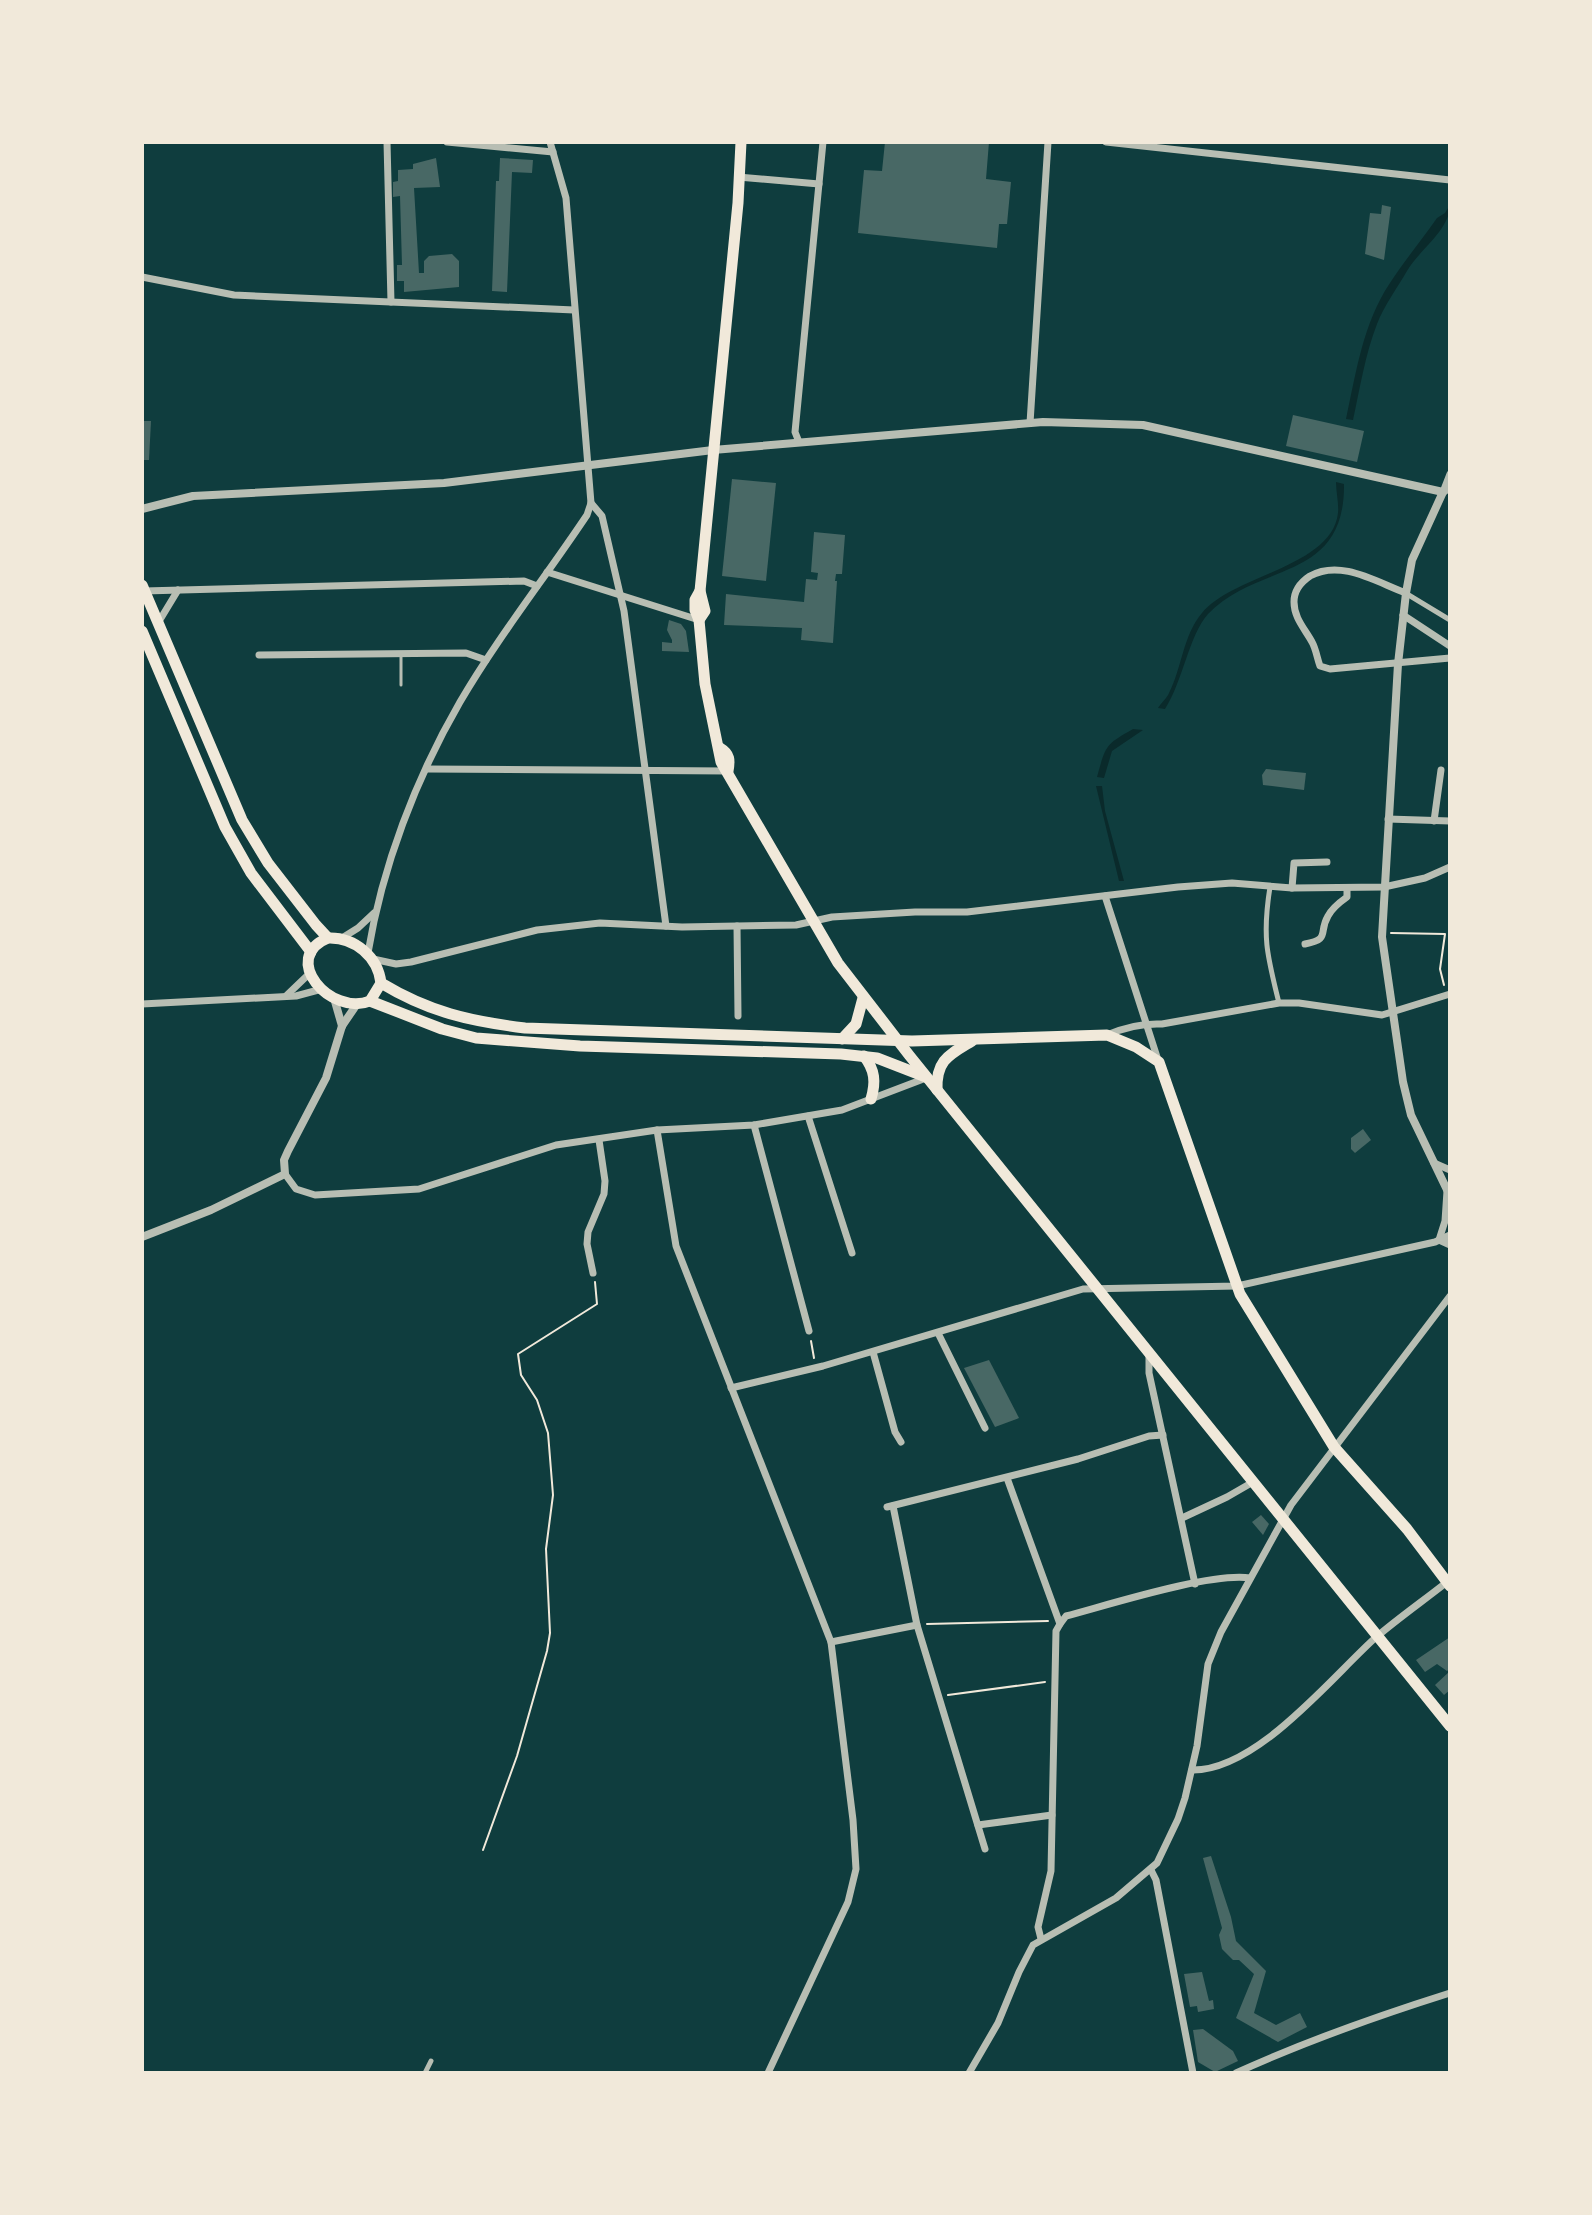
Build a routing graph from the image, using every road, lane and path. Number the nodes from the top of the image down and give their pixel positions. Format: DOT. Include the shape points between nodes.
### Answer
graph roads {
  1 [pos="387,142"];
  2 [pos="447,142"];
  3 [pos="550,142"];
  4 [pos="741,142"];
  5 [pos="823,142"];
  6 [pos="1048,142"];
  7 [pos="1106,142"];
  8 [pos="1123,143"];
  9 [pos="553,152"];
  10 [pos="738,177"];
  11 [pos="1450,180"];
  12 [pos="819,184"];
  13 [pos="142,277"];
  14 [pos="391,302"];
  15 [pos="574,310"];
  16 [pos="1030,423"];
  17 [pos="799,442"];
  18 [pos="713,450"];
  19 [pos="588,466"];
  20 [pos="1450,474"];
  21 [pos="1447,490"];
  22 [pos="591,503"];
  23 [pos="142,509"];
  24 [pos="547,572"];
  25 [pos="537,586"];
  26 [pos="143,589"];
  27 [pos="178,590"];
  28 [pos="1406,593"];
  29 [pos="621,596"];
  30 [pos="1403,615"];
  31 [pos="699,620"];
  32 [pos="1450,620"];
  33 [pos="158,623"];
  34 [pos="142,631"];
  35 [pos="1450,646"];
  36 [pos="401,653"];
  37 [pos="259,655"];
  38 [pos="1450,658"];
  39 [pos="486,660"];
  40 [pos="1398,664"];
  41 [pos="401,685"];
  42 [pos="427,769"];
  43 [pos="1441,770"];
  44 [pos="728,771"];
  45 [pos="645,772"];
  46 [pos="1388,819"];
  47 [pos="1434,821"];
  48 [pos="1450,821"];
  49 [pos="1327,862"];
  50 [pos="1450,867"];
  51 [pos="1270,887"];
  52 [pos="1384,887"];
  53 [pos="1292,888"];
  54 [pos="1347,888"];
  55 [pos="1105,896"];
  56 [pos="376,912"];
  57 [pos="813,921"];
  58 [pos="666,926"];
  59 [pos="737,926"];
  60 [pos="1382,932"];
  61 [pos="328,938"];
  62 [pos="342,938"];
  63 [pos="1305,944"];
  64 [pos="311,952"];
  65 [pos="370,956"];
  66 [pos="396,964"];
  67 [pos="310,973"];
  68 [pos="380,979"];
  69 [pos="322,989"];
  70 [pos="1449,994"];
  71 [pos="287,995"];
  72 [pos="334,998"];
  73 [pos="863,998"];
  74 [pos="370,1001"];
  75 [pos="1279,1003"];
  76 [pos="142,1004"];
  77 [pos="357,1004"];
  78 [pos="1394,1011"];
  79 [pos="738,1016"];
  80 [pos="1146,1023"];
  81 [pos="342,1026"];
  82 [pos="1107,1035"];
  83 [pos="842,1039"];
  84 [pos="897,1041"];
  85 [pos="972,1041"];
  86 [pos="864,1056"];
  87 [pos="1159,1062"];
  88 [pos="927,1077"];
  89 [pos="937,1091"];
  90 [pos="871,1099"];
  91 [pos="808,1116"];
  92 [pos="754,1125"];
  93 [pos="657,1130"];
  94 [pos="599,1140"];
  95 [pos="1433,1163"];
  96 [pos="1450,1170"];
  97 [pos="285,1174"];
  98 [pos="1449,1194"];
  99 [pos="1450,1235"];
  100 [pos="142,1237"];
  101 [pos="1439,1240"];
  102 [pos="1450,1245"];
  103 [pos="852,1253"];
  104 [pos="593,1273"];
  105 [pos="1237,1286"];
  106 [pos="1098,1288"];
  107 [pos="1450,1296"];
  108 [pos="809,1331"];
  109 [pos="938,1333"];
  110 [pos="873,1352"];
  111 [pos="1149,1352"];
  112 [pos="816,1367"];
  113 [pos="731,1388"];
  114 [pos="985,1428"];
  115 [pos="1163,1435"];
  116 [pos="901,1442"];
  117 [pos="1334,1447"];
  118 [pos="1007,1478"];
  119 [pos="1253,1482"];
  120 [pos="1182,1518"];
  121 [pos="1284,1519"];
  122 [pos="1250,1578"];
  123 [pos="1195,1584"];
  124 [pos="1449,1584"];
  125 [pos="1056,1611"];
  126 [pos="1060,1624"];
  127 [pos="917,1625"];
  128 [pos="1378,1636"];
  129 [pos="831,1642"];
  130 [pos="1055,1680"];
  131 [pos="939,1696"];
  132 [pos="1450,1726"];
  133 [pos="1192,1770"];
  134 [pos="1052,1815"];
  135 [pos="978,1825"];
  136 [pos="985,1849"];
  137 [pos="483,1850"];
  138 [pos="1151,1870"];
  139 [pos="1041,1939"];
  140 [pos="1450,1993"];
  141 [pos="431,2061"];
  142 [pos="425,2073"];
  143 [pos="768,2073"];
  144 [pos="969,2073"];
  145 [pos="1193,2073"];
  146 [pos="1236,2073"];
  1 -- 14 [label="street"];
  2 -- 9 [label="street"];
  3 -- 9 [label="street"];
  4 -- 10 [label="main road"];
  5 -- 12 [label="street"];
  6 -- 16 [label="street"];
  7 -- 8 [label="street"];
  8 -- 11 [label="street"];
  9 -- 15 [label="street" via="566,198"];
  10 -- 12 [label="street"];
  10 -- 18 [label="main road"];
  12 -- 17 [label="street" via="796,423"];
  13 -- 14 [label="street" via="234,295"];
  14 -- 15 [label="street"];
  15 -- 19 [label="street"];
  16 -- 17 [label="street"];
  16 -- 21 [label="street" via="1143,425"];
  17 -- 18 [label="street"];
  18 -- 19 [label="street"];
  18 -- 31 [label="main road" via="700,591 705,611"];
  19 -- 22 [label="street"];
  19 -- 23 [label="street" via="425,485 193,496"];
  20 -- 21 [label="street"];
  21 -- 28 [label="street" via="1412,560"];
  22 -- 24 [label="street"];
  22 -- 29 [label="street" via="602,516"];
  24 -- 25 [label="street"];
  24 -- 29 [label="street"];
  25 -- 27 [label="street" via="524,581"];
  25 -- 39 [label="street"];
  26 -- 27 [label="street"];
  26 -- 33 [label="main road"];
  27 -- 33 [label="street"];
  28 -- 30 [label="street"];
  28 -- 32 [label="street"];
  28 -- 40 [label="street" via="1332,569 1300,585 1294,601 1320,666"];
  29 -- 31 [label="street"];
  29 -- 45 [label="street"];
  30 -- 35 [label="street"];
  30 -- 40 [label="street"];
  31 -- 44 [label="main road" via="705,684 721,762"];
  33 -- 61 [label="main road" via="242,820 268,863"];
  34 -- 64 [label="main road" via="225,827 251,873"];
  36 -- 37 [label="street"];
  36 -- 39 [label="street" via="466,653"];
  36 -- 41 [label="lane"];
  38 -- 40 [label="street"];
  39 -- 42 [label="street"];
  40 -- 46 [label="street"];
  42 -- 45 [label="street"];
  42 -- 56 [label="street"];
  43 -- 47 [label="street"];
  44 -- 45 [label="street"];
  44 -- 57 [label="main road"];
  45 -- 58 [label="street"];
  46 -- 47 [label="street"];
  46 -- 52 [label="street"];
  47 -- 48 [label="street"];
  49 -- 53 [label="street" via="1294,863"];
  50 -- 52 [label="street"];
  51 -- 53 [label="street"];
  51 -- 55 [label="street" via="1232,883"];
  51 -- 75 [label="street" via="1266,950"];
  52 -- 54 [label="street"];
  52 -- 60 [label="street"];
  53 -- 54 [label="street"];
  54 -- 63 [label="street" via="1347,897 1326,918 1322,938"];
  55 -- 57 [label="street" via="967,912"];
  55 -- 80 [label="street"];
  56 -- 62 [label="street"];
  56 -- 65 [label="street"];
  57 -- 59 [label="street"];
  57 -- 73 [label="main road"];
  58 -- 59 [label="street"];
  58 -- 66 [label="street" via="600,923 537,930"];
  59 -- 79 [label="street"];
  60 -- 70 [label="path" via="1445,934 1440,969"];
  60 -- 78 [label="street"];
  61 -- 62 [label="main road"];
  61 -- 64 [label="main road"];
  62 -- 65 [label="main road"];
  64 -- 67 [label="main road"];
  65 -- 66 [label="street"];
  65 -- 68 [label="main road"];
  66 -- 68 [label="street"];
  67 -- 69 [label="main road"];
  67 -- 71 [label="street"];
  68 -- 74 [label="main road"];
  68 -- 83 [label="main road" via="415,1003 483,1023"];
  69 -- 71 [label="street" via="305,996"];
  69 -- 72 [label="main road"];
  70 -- 78 [label="street"];
  71 -- 76 [label="street"];
  72 -- 77 [label="main road"];
  72 -- 81 [label="street"];
  73 -- 83 [label="main road" via="856,1024"];
  73 -- 84 [label="main road"];
  74 -- 77 [label="main road"];
  74 -- 86 [label="main road" via="476,1038"];
  75 -- 78 [label="street" via="1373,1015"];
  75 -- 80 [label="street"];
  77 -- 81 [label="street"];
  78 -- 95 [label="street" via="1411,1115"];
  80 -- 82 [label="street"];
  80 -- 87 [label="street"];
  81 -- 97 [label="street" via="326,1078 284,1160"];
  82 -- 85 [label="main road"];
  82 -- 87 [label="main road"];
  83 -- 84 [label="main road"];
  84 -- 85 [label="main road"];
  84 -- 88 [label="main road"];
  85 -- 89 [label="main road" via="943,1060"];
  86 -- 88 [label="main road"];
  86 -- 90 [label="main road" via="875,1078"];
  87 -- 105 [label="main road"];
  88 -- 89 [label="main road"];
  88 -- 90 [label="street"];
  89 -- 106 [label="main road"];
  90 -- 91 [label="street"];
  91 -- 92 [label="street"];
  91 -- 103 [label="street"];
  92 -- 93 [label="street"];
  92 -- 108 [label="street"];
  93 -- 94 [label="street"];
  93 -- 113 [label="street" via="676,1246"];
  94 -- 97 [label="street" via="556,1145 405,1191 315,1195 296,1189"];
  94 -- 104 [label="street" via="605,1181 587,1244"];
  95 -- 96 [label="street"];
  95 -- 98 [label="street"];
  97 -- 100 [label="street"];
  98 -- 101 [label="street"];
  99 -- 101 [label="street"];
  101 -- 102 [label="street"];
  101 -- 105 [label="street"];
  104 -- 137 [label="path" via="597,1304 518,1354 521,1375 548,1433 550,1633 517,1756"];
  105 -- 106 [label="street"];
  105 -- 117 [label="main road"];
  106 -- 109 [label="street"];
  106 -- 111 [label="main road"];
  107 -- 117 [label="street"];
  108 -- 112 [label="path"];
  109 -- 110 [label="street"];
  109 -- 114 [label="street"];
  110 -- 112 [label="street"];
  110 -- 116 [label="street"];
  111 -- 115 [label="street"];
  111 -- 119 [label="main road"];
  112 -- 113 [label="street"];
  113 -- 129 [label="street"];
  115 -- 118 [label="street"];
  115 -- 120 [label="street"];
  117 -- 121 [label="street"];
  117 -- 124 [label="main road"];
  118 -- 125 [label="street"];
  118 -- 127 [label="street" via="890,1507"];
  119 -- 120 [label="street"];
  119 -- 121 [label="main road"];
  120 -- 123 [label="street"];
  121 -- 122 [label="street"];
  121 -- 128 [label="main road"];
  122 -- 123 [label="street"];
  122 -- 133 [label="street" via="1208,1664"];
  123 -- 126 [label="street" via="1066,1616"];
  124 -- 128 [label="street"];
  125 -- 126 [label="street"];
  125 -- 127 [label="path" via="1049,1621"];
  126 -- 130 [label="street"];
  127 -- 129 [label="street"];
  127 -- 131 [label="street"];
  128 -- 132 [label="main road"];
  128 -- 133 [label="street" via="1263,1745"];
  129 -- 143 [label="street" via="856,1869 848,1902"];
  130 -- 131 [label="path"];
  130 -- 134 [label="street"];
  131 -- 135 [label="street"];
  133 -- 138 [label="street" via="1178,1819"];
  134 -- 135 [label="street"];
  134 -- 139 [label="street" via="1051,1871 1038,1927"];
  135 -- 136 [label="street"];
  138 -- 139 [label="street" via="1116,1898"];
  138 -- 145 [label="street"];
  139 -- 144 [label="street" via="1027,1955"];
  140 -- 146 [label="street" via="1368,2019"];
  141 -- 142 [label="street"];
}
